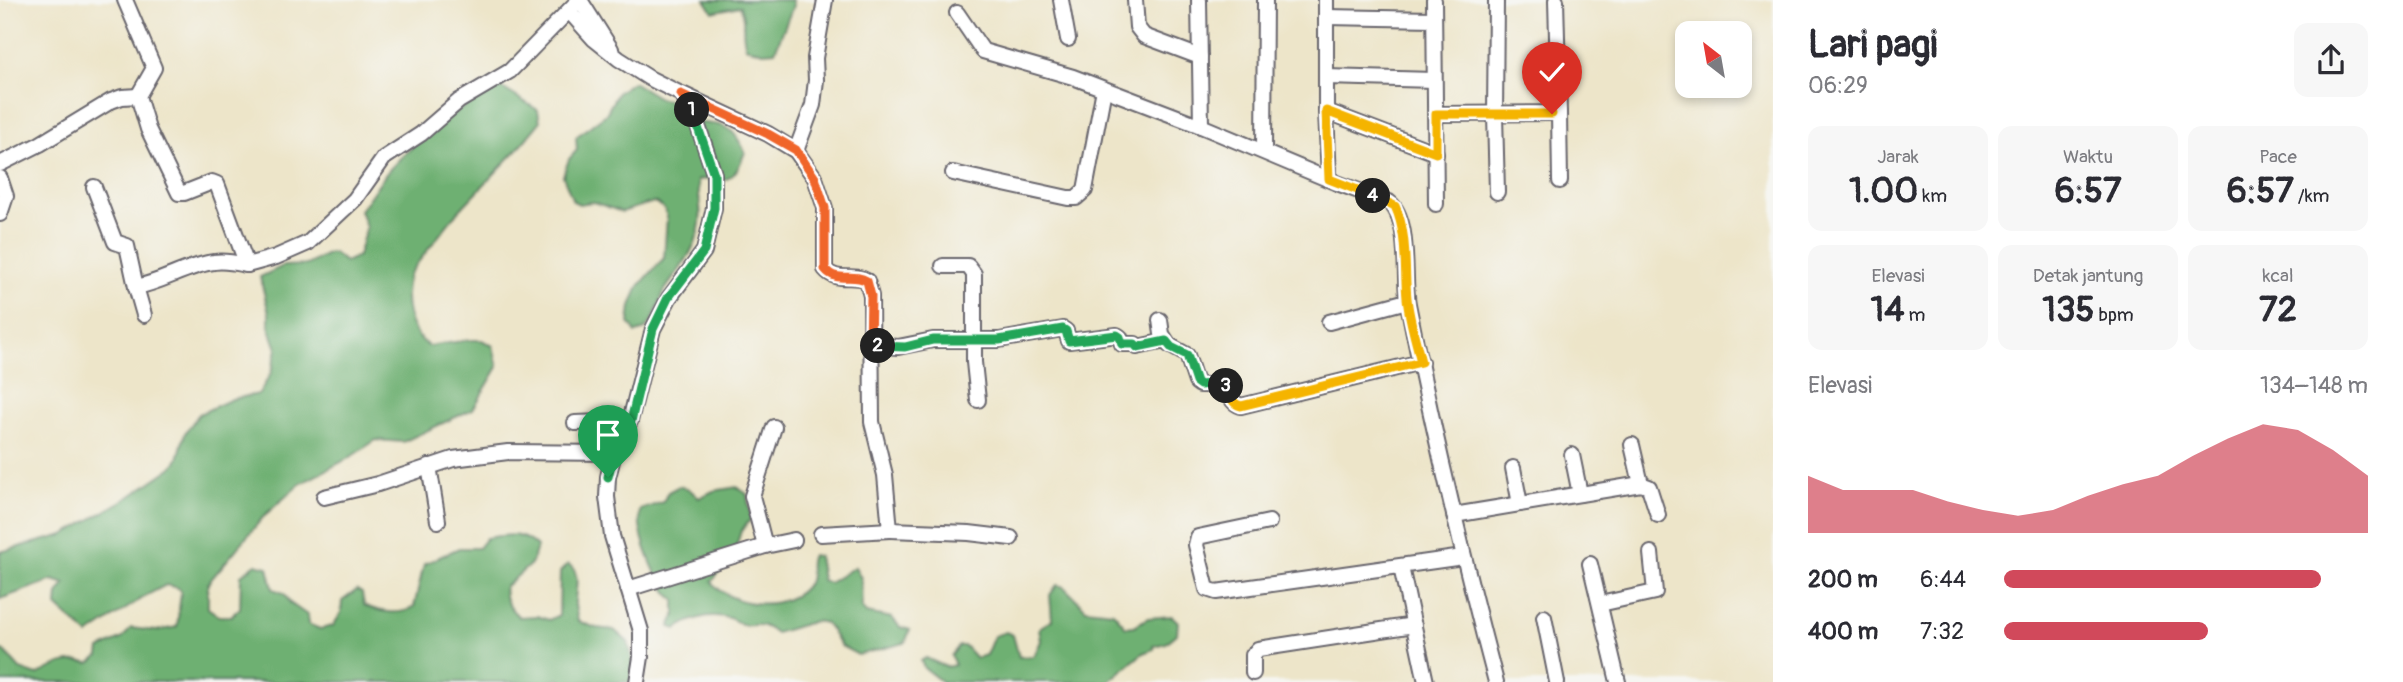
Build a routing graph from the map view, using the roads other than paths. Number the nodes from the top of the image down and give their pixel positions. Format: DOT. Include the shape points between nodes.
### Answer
graph roads {
  1 [pos="125,0"];
  2 [pos="580,0"];
  3 [pos="825,0"];
  4 [pos="1061,0"];
  5 [pos="1135,0"];
  6 [pos="1199,0"];
  7 [pos="1265,0"];
  8 [pos="1325,0"];
  9 [pos="1434,0"];
  10 [pos="1496,0"];
  11 [pos="1556,0"];
  12 [pos="569,11"];
  13 [pos="957,13"];
  14 [pos="1326,17"];
  15 [pos="584,18"];
  16 [pos="1434,19"];
  17 [pos="1068,39"];
  18 [pos="1200,57"];
  19 [pos="1326,77"];
  20 [pos="1434,80"];
  21 [pos="1104,89"];
  22 [pos="681,94"];
  23 [pos="138,96"];
  24 [pos="1326,111"];
  25 [pos="1559,113"];
  26 [pos="1436,114"];
  27 [pos="1494,115"];
  28 [pos="1201,125"];
  29 [pos="796,150"];
  30 [pos="1264,152"];
  31 [pos="1436,153"];
  32 [pos="0,164"];
  33 [pos="953,173"];
  34 [pos="0,178"];
  35 [pos="1329,179"];
  36 [pos="1560,181"];
  37 [pos="94,187"];
  38 [pos="1497,192"];
  39 [pos="1436,204"];
  40 [pos="0,214"];
  41 [pos="247,265"];
  42 [pos="943,266"];
  43 [pos="136,287"];
  44 [pos="1407,301"];
  45 [pos="144,314"];
  46 [pos="1160,320"];
  47 [pos="1329,322"];
  48 [pos="974,339"];
  49 [pos="1166,341"];
  50 [pos="870,345"];
  51 [pos="1421,362"];
  52 [pos="978,400"];
  53 [pos="631,421"];
  54 [pos="575,423"];
  55 [pos="774,427"];
  56 [pos="1632,445"];
  57 [pos="614,453"];
  58 [pos="1572,455"];
  59 [pos="429,466"];
  60 [pos="1513,468"];
  61 [pos="1641,484"];
  62 [pos="1580,494"];
  63 [pos="324,497"];
  64 [pos="1520,504"];
  65 [pos="1454,515"];
  66 [pos="1658,515"];
  67 [pos="438,521"];
  68 [pos="1269,522"];
  69 [pos="890,530"];
  70 [pos="821,534"];
  71 [pos="1011,538"];
  72 [pos="794,540"];
  73 [pos="765,546"];
  74 [pos="1651,553"];
  75 [pos="1463,556"];
  76 [pos="1590,564"];
  77 [pos="1401,567"];
  78 [pos="628,589"];
  79 [pos="1600,604"];
  80 [pos="1544,617"];
  81 [pos="1414,625"];
  82 [pos="1253,673"];
  83 [pos="637,682"];
  84 [pos="1426,682"];
  85 [pos="1496,682"];
  86 [pos="1557,682"];
  87 [pos="1618,682"];
  1 -- 23 [label="street" via="154,68"];
  2 -- 12 [label="street"];
  2 -- 15 [label="street"];
  3 -- 29 [label="street" via="813,105"];
  4 -- 17 [label="street"];
  5 -- 18 [label="street" via="1137,27 1144,36"];
  6 -- 18 [label="street"];
  7 -- 30 [label="street"];
  8 -- 14 [label="street"];
  9 -- 16 [label="street"];
  10 -- 27 [label="street"];
  11 -- 25 [label="street"];
  12 -- 15 [label="street"];
  12 -- 41 [label="street" via="510,71 459,101 384,158 355,199 314,239"];
  13 -- 21 [label="street" via="984,51"];
  14 -- 16 [label="street"];
  14 -- 19 [label="street"];
  15 -- 22 [label="street" via="613,54"];
  16 -- 20 [label="street"];
  18 -- 28 [label="street"];
  19 -- 20 [label="street"];
  19 -- 24 [label="street"];
  20 -- 26 [label="street"];
  21 -- 28 [label="street"];
  21 -- 33 [label="street" via="1081,195 1069,198"];
  22 -- 29 [label="street"];
  22 -- 53 [label="street" via="694,114 714,174 714,208 704,251 668,298 653,329"];
  23 -- 32 [label="street" via="111,101"];
  23 -- 41 [label="street" via="148,129 179,193 217,184"];
  24 -- 31 [label="street"];
  24 -- 35 [label="street"];
  25 -- 27 [label="street"];
  25 -- 36 [label="street"];
  26 -- 27 [label="street"];
  26 -- 31 [label="street"];
  27 -- 38 [label="street"];
  28 -- 30 [label="street"];
  29 -- 50 [label="street" via="815,178 825,208 825,269 840,278 867,281"];
  30 -- 35 [label="street"];
  31 -- 39 [label="street"];
  34 -- 40 [label="street" via="6,196"];
  35 -- 44 [label="street" via="1395,206 1403,237"];
  37 -- 43 [label="street" via="115,242 127,246"];
  41 -- 43 [label="street" via="211,262"];
  42 -- 48 [label="street" via="968,266 974,274"];
  43 -- 45 [label="street"];
  44 -- 47 [label="street"];
  44 -- 51 [label="street"];
  46 -- 49 [label="street"];
  48 -- 49 [label="street" via="999,340 1063,329 1069,341 1117,335 1122,344 1137,347"];
  48 -- 50 [label="street" via="898,347"];
  48 -- 52 [label="street"];
  49 -- 51 [label="street" via="1187,355 1196,382 1225,385 1230,399 1241,406"];
  50 -- 69 [label="street" via="872,422 885,475"];
  51 -- 65 [label="street"];
  53 -- 54 [label="street"];
  53 -- 57 [label="street"];
  55 -- 73 [label="street" via="752,496"];
  56 -- 61 [label="street"];
  57 -- 59 [label="street" via="508,452 453,458"];
  57 -- 78 [label="street" via="607,497 612,536"];
  58 -- 62 [label="street"];
  59 -- 63 [label="street"];
  59 -- 67 [label="street"];
  60 -- 64 [label="street"];
  61 -- 62 [label="street"];
  61 -- 66 [label="street" via="1649,486"];
  62 -- 64 [label="street"];
  64 -- 65 [label="street"];
  65 -- 75 [label="street"];
  68 -- 77 [label="street" via="1198,537 1207,589 1216,592"];
  69 -- 70 [label="street"];
  69 -- 71 [label="street"];
  72 -- 73 [label="street"];
  73 -- 78 [label="street"];
  74 -- 79 [label="street" via="1654,592"];
  75 -- 77 [label="street"];
  75 -- 85 [label="street"];
  76 -- 79 [label="street"];
  77 -- 81 [label="street"];
  78 -- 83 [label="street" via="641,631"];
  79 -- 87 [label="street"];
  80 -- 86 [label="street"];
  81 -- 82 [label="street" via="1258,649 1252,655"];
  81 -- 84 [label="street"];
}
